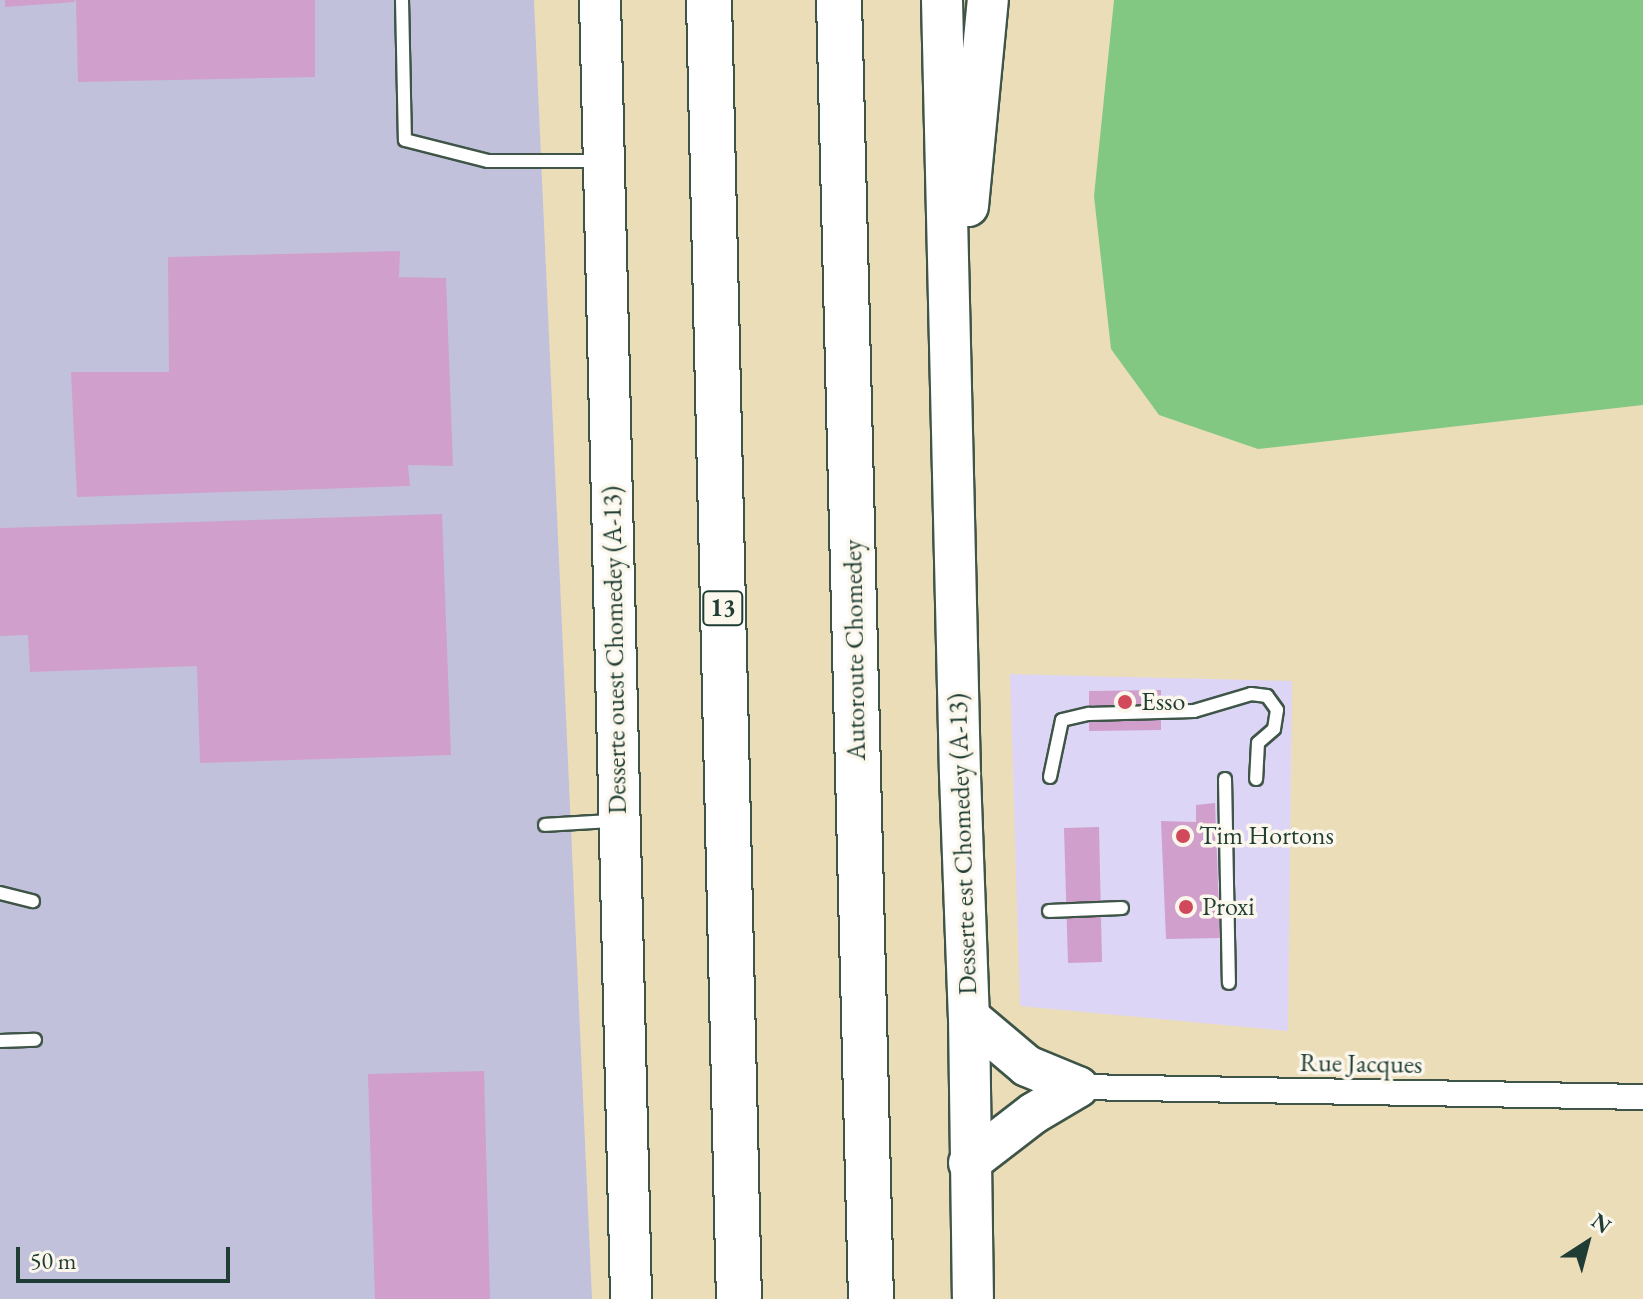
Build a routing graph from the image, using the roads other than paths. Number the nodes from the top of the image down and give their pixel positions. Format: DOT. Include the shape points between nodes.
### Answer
graph roads {
  1 [pos="402,0"];
  2 [pos="600,0"];
  3 [pos="709,0"];
  4 [pos="839,0"];
  5 [pos="870,0"];
  6 [pos="942,0"];
  7 [pos="988,0"];
  8 [pos="603,161"];
  9 [pos="847,352"];
  10 [pos="951,389"];
  11 [pos="1050,777"];
  12 [pos="1225,779"];
  13 [pos="1256,779"];
  14 [pos="620,820"];
  15 [pos="545,825"];
  16 [pos="0,893"];
  17 [pos="33,901"];
  18 [pos="1122,908"];
  19 [pos="1049,911"];
  20 [pos="1229,983"];
  21 [pos="969,1017"];
  22 [pos="35,1040"];
  23 [pos="0,1041"];
  24 [pos="1078,1087"];
  25 [pos="1643,1097"];
  26 [pos="969,1163"];
  27 [pos="631,1299"];
  28 [pos="739,1299"];
  29 [pos="871,1299"];
  30 [pos="973,1299"];
  1 -- 8 [label="lane" via="405,140 488,161"];
  2 -- 8 [label="main road, Desserte ouest Chomedey (A-13)"];
  3 -- 28 [label="highway, 13"];
  4 -- 9 [label="highway, Autoroute Chomedey"];
  5 -- 9 [label="highway"];
  6 -- 10 [label="main road"];
  7 -- 10 [label="main road"];
  8 -- 14 [label="main road, Desserte ouest Chomedey (A-13)"];
  9 -- 29 [label="highway, Autoroute Chomedey"];
  10 -- 21 [label="main road, Desserte est Chomedey (A-13)"];
  11 -- 13 [label="lane" via="1062,720 1089,714 1194,711 1251,694 1267,696 1277,710 1274,729 1258,743"];
  12 -- 20 [label="lane"];
  14 -- 15 [label="lane"];
  14 -- 27 [label="main road, Desserte ouest Chomedey (A-13)"];
  16 -- 17 [label="lane"];
  18 -- 19 [label="lane"];
  21 -- 24 [label="main road" via="1027,1066"];
  21 -- 26 [label="main road, Desserte est Chomedey (A-13)"];
  22 -- 23 [label="lane"];
  24 -- 25 [label="street, Rue Jacques"];
  24 -- 26 [label="main road"];
  26 -- 30 [label="main road, Desserte est Chomedey (A-13)"];
}
